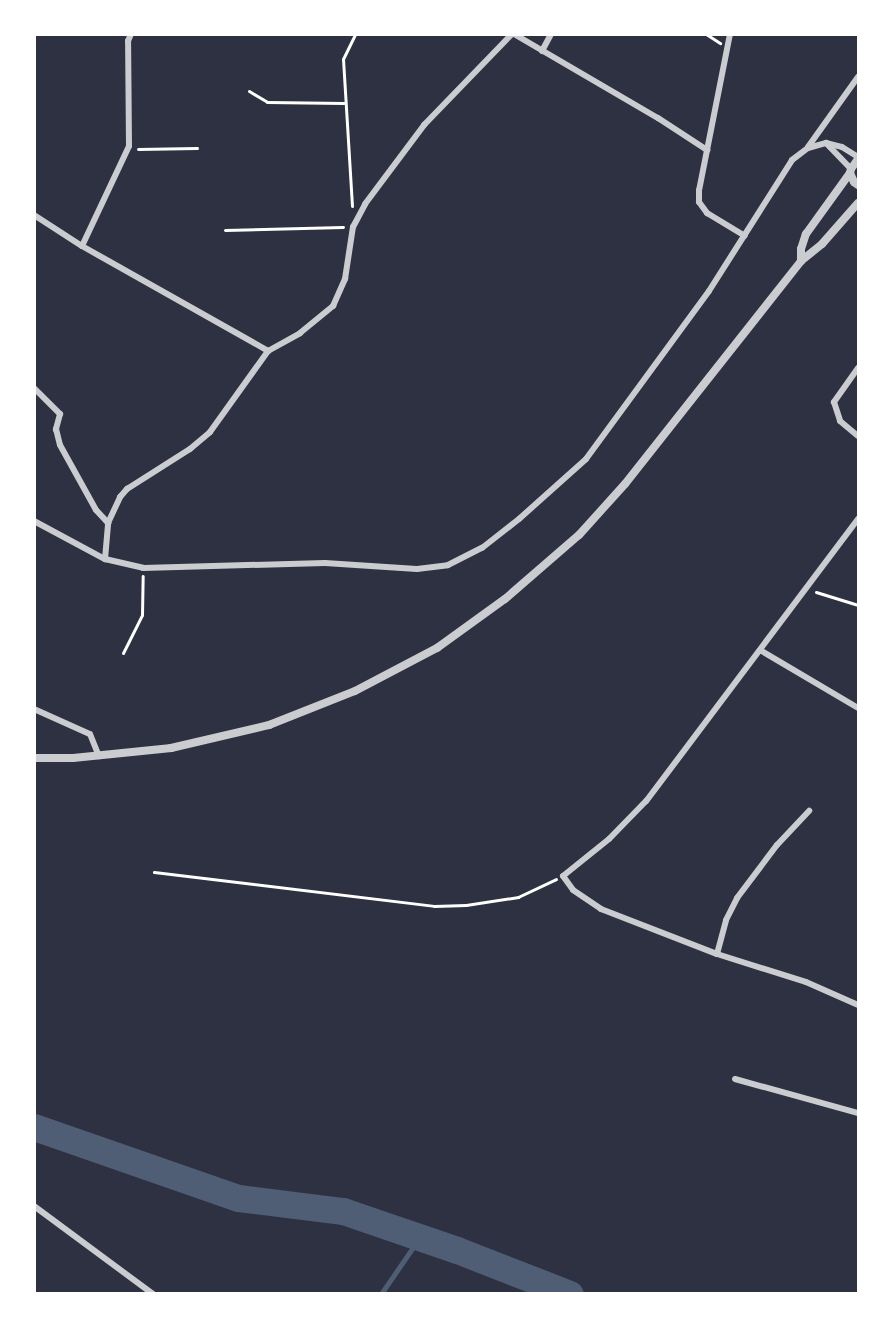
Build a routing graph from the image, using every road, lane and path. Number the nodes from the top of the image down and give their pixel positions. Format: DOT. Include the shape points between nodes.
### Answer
graph roads {
  1 [pos="131,34"];
  2 [pos="355,34"];
  3 [pos="513,34"];
  4 [pos="551,34"];
  5 [pos="706,34"];
  6 [pos="730,34"];
  7 [pos="727,46"];
  8 [pos="542,51"];
  9 [pos="858,77"];
  10 [pos="249,91"];
  11 [pos="344,103"];
  12 [pos="826,143"];
  13 [pos="196,148"];
  14 [pos="808,148"];
  15 [pos="128,150"];
  16 [pos="707,150"];
  17 [pos="858,158"];
  18 [pos="850,171"];
  19 [pos="858,185"];
  20 [pos="858,203"];
  21 [pos="34,215"];
  22 [pos="353,227"];
  23 [pos="225,230"];
  24 [pos="745,236"];
  25 [pos="82,246"];
  26 [pos="801,261"];
  27 [pos="268,351"];
  28 [pos="858,368"];
  29 [pos="34,388"];
  30 [pos="858,436"];
  31 [pos="858,519"];
  32 [pos="34,521"];
  33 [pos="108,523"];
  34 [pos="105,559"];
  35 [pos="143,568"];
  36 [pos="806,589"];
  37 [pos="858,605"];
  38 [pos="760,650"];
  39 [pos="123,653"];
  40 [pos="858,708"];
  41 [pos="34,709"];
  42 [pos="99,756"];
  43 [pos="34,758"];
  44 [pos="809,810"];
  45 [pos="154,872"];
  46 [pos="563,876"];
  47 [pos="717,954"];
  48 [pos="858,1005"];
  49 [pos="735,1079"];
  50 [pos="858,1113"];
  51 [pos="34,1206"];
  52 [pos="153,1293"];
  1 -- 15 [label="street"];
  2 -- 11 [label="path" via="343,59"];
  3 -- 8 [label="street"];
  3 -- 22 [label="street" via="424,125 365,204"];
  4 -- 8 [label="street"];
  5 -- 7 [label="path"];
  6 -- 7 [label="street"];
  7 -- 16 [label="street"];
  8 -- 16 [label="street"];
  9 -- 14 [label="street"];
  10 -- 11 [label="path" via="267,102"];
  11 -- 22 [label="path"];
  12 -- 14 [label="street"];
  12 -- 17 [label="street" via="842,147"];
  12 -- 18 [label="street"];
  13 -- 15 [label="path"];
  14 -- 24 [label="street" via="792,160"];
  15 -- 25 [label="street"];
  16 -- 24 [label="street" via="699,202 707,213"];
  17 -- 18 [label="street"];
  18 -- 19 [label="street"];
  18 -- 26 [label="street" via="806,234"];
  20 -- 26 [label="street" via="822,244"];
  21 -- 25 [label="street"];
  22 -- 23 [label="path"];
  22 -- 27 [label="street" via="345,279 333,306 300,333"];
  24 -- 35 [label="street" via="586,459 491,541 448,565 417,569 325,563"];
  25 -- 27 [label="street"];
  26 -- 42 [label="street" via="625,484 579,535 506,599 437,648 355,692 269,725 171,748"];
  27 -- 33 [label="street" via="210,432 127,489"];
  28 -- 30 [label="street" via="834,402 840,421"];
  29 -- 33 [label="street" via="60,414 56,429 60,445 96,510"];
  31 -- 36 [label="street"];
  32 -- 34 [label="street"];
  33 -- 34 [label="street"];
  34 -- 35 [label="street"];
  35 -- 39 [label="path" via="142,615"];
  36 -- 37 [label="path"];
  36 -- 38 [label="street"];
  38 -- 40 [label="street"];
  38 -- 46 [label="street" via="646,801 609,839"];
  41 -- 42 [label="street" via="90,734"];
  42 -- 43 [label="street"];
  44 -- 47 [label="street" via="777,844 737,898"];
  45 -- 46 [label="path" via="434,906 519,897"];
  46 -- 47 [label="street" via="573,890 601,909"];
  47 -- 48 [label="street" via="806,982"];
  49 -- 50 [label="street"];
  51 -- 52 [label="street"];
}
